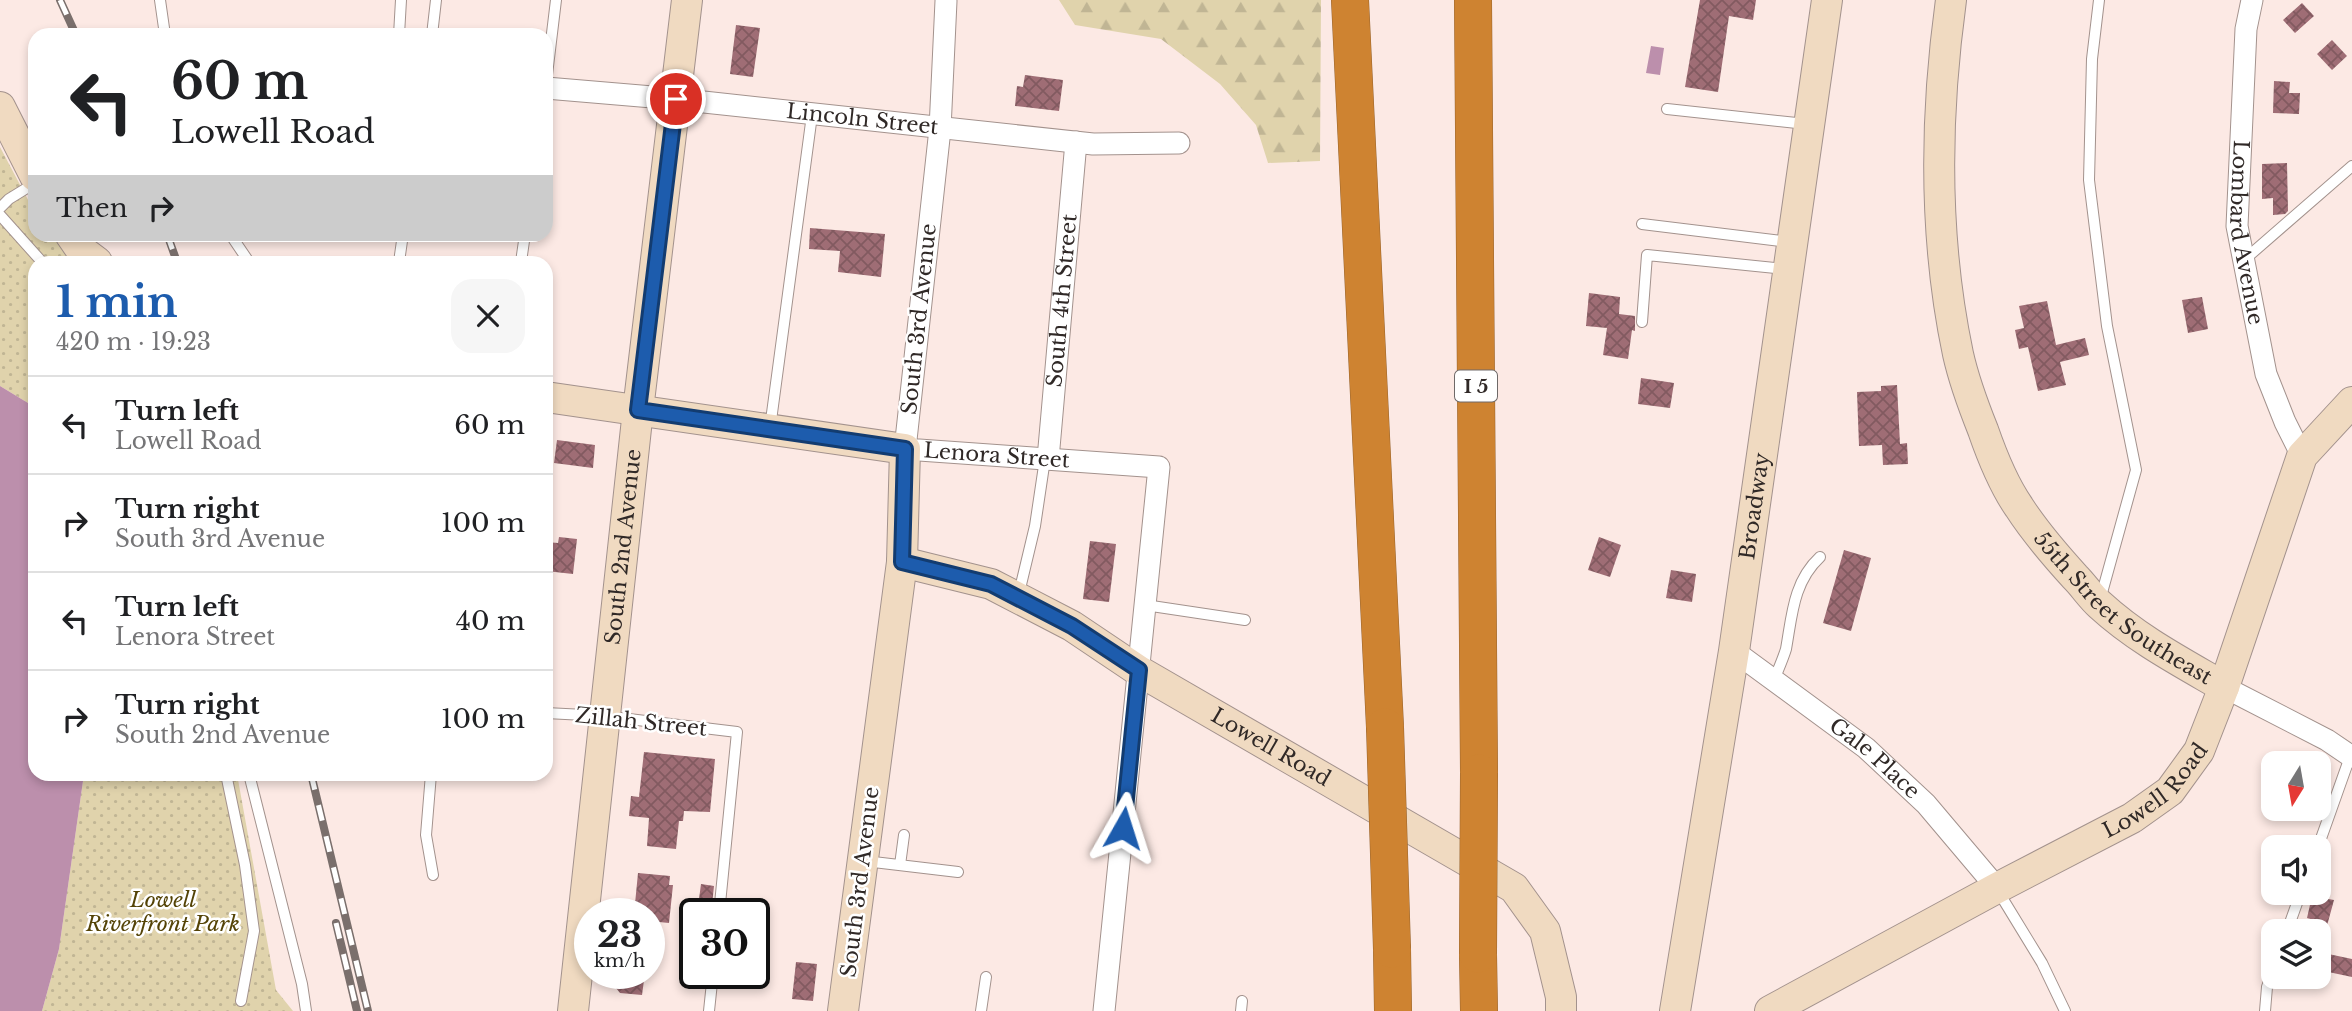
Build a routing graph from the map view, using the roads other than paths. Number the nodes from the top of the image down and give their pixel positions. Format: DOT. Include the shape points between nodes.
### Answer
graph roads {
  1 [pos="160,0"];
  2 [pos="401,0"];
  3 [pos="436,0"];
  4 [pos="555,0"];
  5 [pos="687,0"];
  6 [pos="1350,0"];
  7 [pos="1472,0"];
  8 [pos="1827,0"];
  9 [pos="1951,0"];
  10 [pos="2099,0"];
  11 [pos="2252,0"];
  12 [pos="946,1"];
  13 [pos="164,28"];
  14 [pos="399,28"];
  15 [pos="433,28"];
  16 [pos="552,28"];
  17 [pos="553,87"];
  18 [pos="676,99"];
  19 [pos="0,107"];
  20 [pos="1667,109"];
  21 [pos="812,115"];
  22 [pos="1809,124"];
  23 [pos="940,129"];
  24 [pos="1076,142"];
  25 [pos="1179,144"];
  26 [pos="28,162"];
  27 [pos="2352,166"];
  28 [pos="28,187"];
  29 [pos="0,208"];
  30 [pos="0,215"];
  31 [pos="1642,224"];
  32 [pos="76,242"];
  33 [pos="37,256"];
  34 [pos="89,256"];
  35 [pos="1790,256"];
  36 [pos="2244,260"];
  37 [pos="1642,322"];
  38 [pos="553,398"];
  39 [pos="2352,402"];
  40 [pos="638,410"];
  41 [pos="770,429"];
  42 [pos="905,449"];
  43 [pos="2302,456"];
  44 [pos="1046,459"];
  45 [pos="1819,557"];
  46 [pos="902,562"];
  47 [pos="1018,597"];
  48 [pos="2099,604"];
  49 [pos="1145,605"];
  50 [pos="1245,620"];
  51 [pos="1734,651"];
  52 [pos="1139,670"];
  53 [pos="1774,680"];
  54 [pos="2224,687"];
  55 [pos="553,713"];
  56 [pos="604,716"];
  57 [pos="2351,754"];
  58 [pos="227,781"];
  59 [pos="251,781"];
  60 [pos="430,781"];
  61 [pos="904,835"];
  62 [pos="2322,835"];
  63 [pos="863,861"];
  64 [pos="900,865"];
  65 [pos="958,872"];
  66 [pos="433,876"];
  67 [pos="1997,888"];
  68 [pos="721,898"];
  69 [pos="986,977"];
  70 [pos="711,989"];
  71 [pos="2267,989"];
  72 [pos="242,1001"];
  73 [pos="306,1011"];
  74 [pos="573,1011"];
  75 [pos="709,1011"];
  76 [pos="843,1011"];
  77 [pos="981,1011"];
  78 [pos="1104,1011"];
  79 [pos="1393,1011"];
  80 [pos="1479,1011"];
  81 [pos="1561,1011"];
  82 [pos="1675,1011"];
  83 [pos="1770,1011"];
  84 [pos="2065,1011"];
  85 [pos="2265,1011"];
  1 -- 13 [label="lane"];
  2 -- 14 [label="lane"];
  3 -- 15 [label="lane"];
  4 -- 16 [label="lane"];
  5 -- 18 [label="street, South 2nd Avenue"];
  6 -- 79 [label="highway, bridge" via="1385,727"];
  7 -- 80 [label="highway, I 5, bridge"];
  8 -- 22 [label="street, Broadway"];
  9 -- 48 [label="street, 55th Street Southeast" via="1941,108 1941,205 1958,355 1989,446 2018,506"];
  10 -- 48 [label="lane" via="2092,59 2089,180 2107,326 2136,470"];
  11 -- 36 [label="street, Lombard Avenue" via="2246,29 2237,226"];
  12 -- 23 [label="street, South 3rd Avenue"];
  17 -- 18 [label="street, Lincoln Street"];
  18 -- 21 [label="street, Lincoln Street"];
  18 -- 40 [label="street, South 2nd Avenue"];
  19 -- 26 [label="street"];
  20 -- 22 [label="lane"];
  21 -- 23 [label="street, Lincoln Street"];
  21 -- 41 [label="lane"];
  22 -- 35 [label="street, Broadway"];
  23 -- 24 [label="street, Lincoln Street"];
  23 -- 42 [label="street, South 3rd Avenue"];
  24 -- 25 [label="street, Lincoln Street"];
  24 -- 44 [label="street, South 4th Street"];
  27 -- 36 [label="lane"];
  28 -- 29 [label="lane"];
  30 -- 33 [label="lane"];
  31 -- 35 [label="lane"];
  32 -- 34 [label="street"];
  35 -- 37 [label="lane" via="1647,255"];
  35 -- 51 [label="street, Broadway"];
  36 -- 43 [label="street, Lombard Avenue" via="2266,374"];
  38 -- 40 [label="street, Lenora Street"];
  39 -- 43 [label="street, Lowell Road"];
  40 -- 41 [label="street, Lenora Street"];
  40 -- 56 [label="street, South 2nd Avenue"];
  41 -- 42 [label="street, Lenora Street"];
  42 -- 44 [label="street, Lenora Street"];
  42 -- 46 [label="street, South 3rd Avenue"];
  43 -- 54 [label="street, Lowell Road"];
  44 -- 47 [label="lane"];
  44 -- 49 [label="street, Lenora Street" via="1159,467"];
  45 -- 53 [label="lane" via="1808,568 1796,595"];
  46 -- 47 [label="street, Lowell Road" via="991,584"];
  46 -- 63 [label="street, South 3rd Avenue"];
  47 -- 52 [label="street, Lowell Road"];
  48 -- 54 [label="street, 55th Street Southeast" via="2145,640"];
  49 -- 50 [label="lane"];
  49 -- 52 [label="street"];
  51 -- 53 [label="street, Gale Place"];
  51 -- 82 [label="street, Broadway"];
  52 -- 78 [label="street"];
  52 -- 81 [label="street, Lowell Road" via="1514,888 1545,931"];
  53 -- 67 [label="street, Gale Place" via="1867,748 1926,804"];
  54 -- 57 [label="street, 55th Street Southeast"];
  54 -- 67 [label="street, Lowell Road" via="2199,751 2170,791 2132,818"];
  55 -- 56 [label="lane, Zillah Street"];
  56 -- 68 [label="lane, Zillah Street" via="737,732"];
  56 -- 74 [label="street, South 2nd Avenue"];
  57 -- 62 [label="lane"];
  58 -- 72 [label="lane" via="254,931"];
  59 -- 73 [label="lane"];
  60 -- 66 [label="lane" via="426,835"];
  61 -- 64 [label="lane"];
  63 -- 64 [label="lane"];
  63 -- 76 [label="street, South 3rd Avenue"];
  64 -- 65 [label="lane"];
  67 -- 83 [label="street, Lowell Road"];
  67 -- 84 [label="lane"];
  69 -- 77 [label="lane"];
  70 -- 75 [label="lane"];
  71 -- 85 [label="lane"];
}
